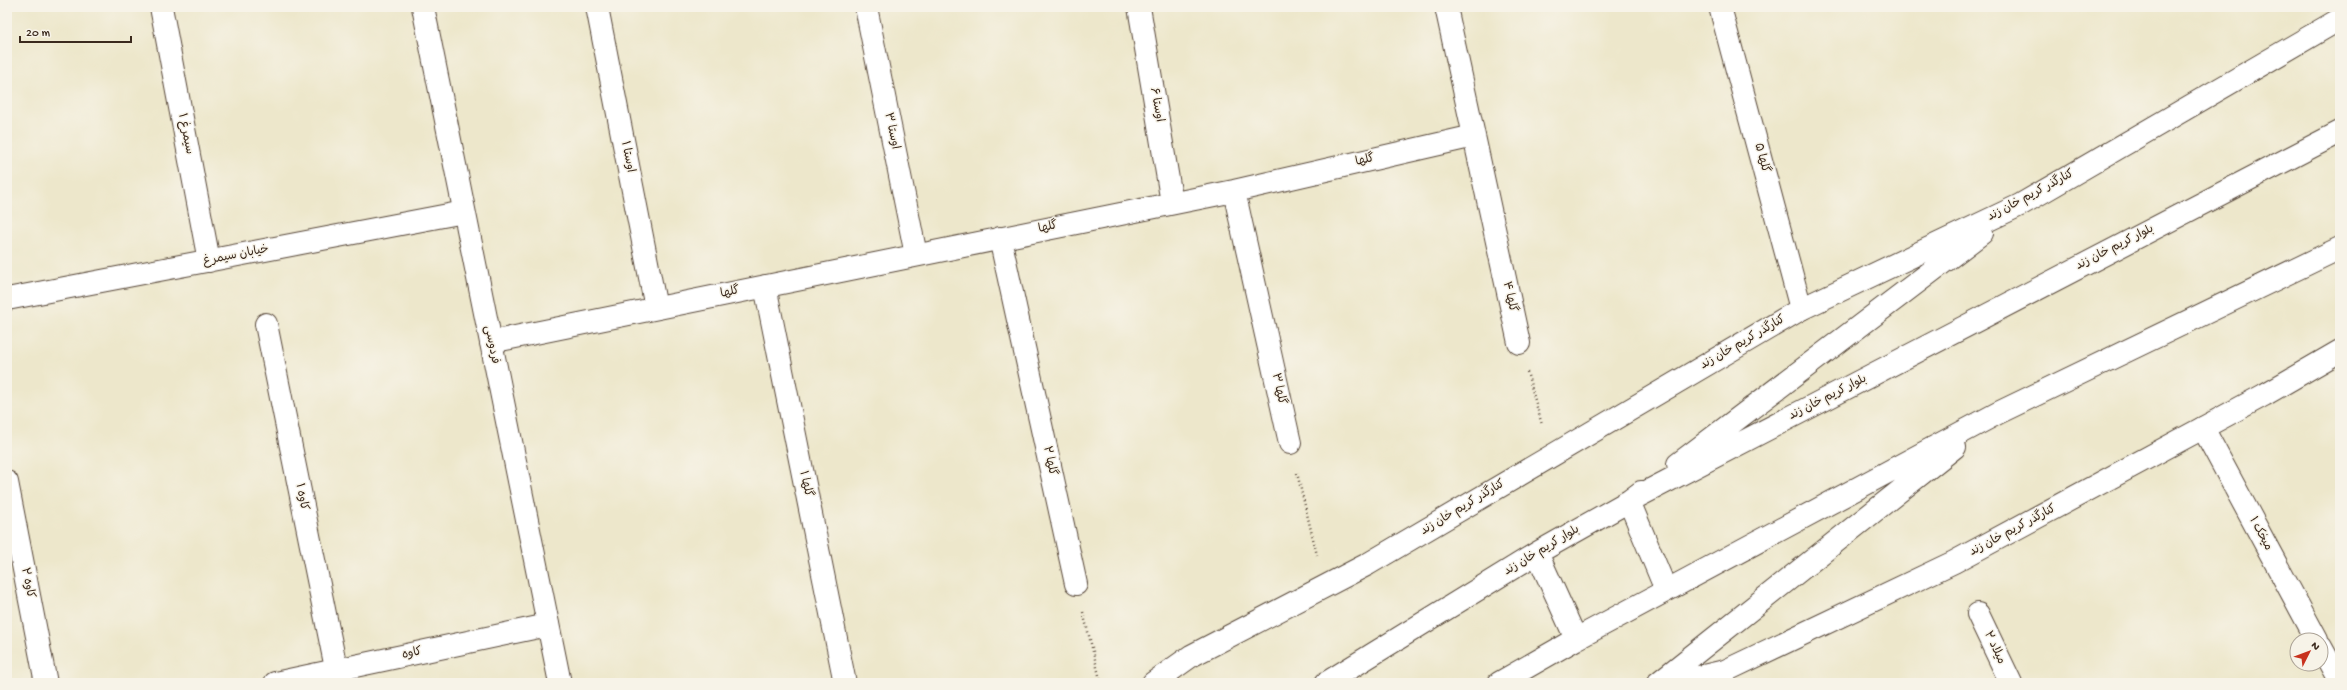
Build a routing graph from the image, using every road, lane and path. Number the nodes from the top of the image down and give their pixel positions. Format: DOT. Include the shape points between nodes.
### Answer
graph roads {
  1 [pos="161,7"];
  2 [pos="423,7"];
  3 [pos="597,7"];
  4 [pos="866,7"];
  5 [pos="1139,7"];
  6 [pos="1446,7"];
  7 [pos="1720,7"];
  8 [pos="2340,18"];
  9 [pos="2340,132"];
  10 [pos="1474,136"];
  11 [pos="1234,191"];
  12 [pos="1172,203"];
  13 [pos="2020,205"];
  14 [pos="464,212"];
  15 [pos="1000,238"];
  16 [pos="2340,248"];
  17 [pos="916,255"];
  18 [pos="209,261"];
  19 [pos="764,286"];
  20 [pos="7,299"];
  21 [pos="656,308"];
  22 [pos="1801,309"];
  23 [pos="266,324"];
  24 [pos="491,342"];
  25 [pos="1519,343"];
  26 [pos="2340,351"];
  27 [pos="1998,413"];
  28 [pos="2203,428"];
  29 [pos="1290,443"];
  30 [pos="1551,456"];
  31 [pos="7,482"];
  32 [pos="1629,501"];
  33 [pos="1537,553"];
  34 [pos="1076,584"];
  35 [pos="1324,587"];
  36 [pos="1666,590"];
  37 [pos="1978,614"];
  38 [pos="548,625"];
  39 [pos="2313,632"];
  40 [pos="1576,639"];
  41 [pos="2329,662"];
  42 [pos="338,677"];
  43 [pos="2340,682"];
  44 [pos="46,683"];
  45 [pos="275,683"];
  46 [pos="560,683"];
  47 [pos="846,683"];
  48 [pos="1101,683"];
  49 [pos="1154,683"];
  50 [pos="1326,683"];
  51 [pos="1499,683"];
  52 [pos="1658,683"];
  53 [pos="1673,683"];
  54 [pos="2011,683"];
  1 -- 18 [label="street, سیمرغ ۱"];
  2 -- 14 [label="street, فردوسی"];
  3 -- 21 [label="street, اوستا ۱"];
  4 -- 17 [label="street, اوستا ۳"];
  5 -- 12 [label="street, اوستا ۶"];
  6 -- 10 [label="street"];
  7 -- 22 [label="street, گلها ۵"];
  8 -- 13 [label="street, کنارگذر کریم خان زند"];
  9 -- 32 [label="street, بلوار کریم خان زند"];
  10 -- 11 [label="street, گلها"];
  10 -- 25 [label="street, گلها ۴"];
  11 -- 12 [label="street, گلها"];
  11 -- 29 [label="street, گلها ۳"];
  12 -- 15 [label="street, گلها"];
  13 -- 22 [label="street, کنارگذر کریم خان زند"];
  13 -- 32 [label="street"];
  14 -- 18 [label="street, خیابان سیمرغ"];
  14 -- 24 [label="street, فردوسی"];
  15 -- 17 [label="street, گلها"];
  15 -- 34 [label="street, گلها ۲"];
  16 -- 27 [label="street"];
  17 -- 19 [label="street, گلها"];
  18 -- 20 [label="street, خیابان سیمرغ"];
  19 -- 21 [label="street, گلها"];
  19 -- 47 [label="street, گلها ۱"];
  21 -- 24 [label="street, گلها"];
  22 -- 30 [label="street, کنارگذر کریم خان زند"];
  23 -- 42 [label="street, کاوه ۱"];
  24 -- 38 [label="street, فردوسی"];
  25 -- 30 [label="path"];
  26 -- 28 [label="street, کنارگذر کریم خان زند"];
  27 -- 36 [label="street"];
  27 -- 52 [label="street"];
  28 -- 39 [label="street, میخک ۱"];
  28 -- 53 [label="street, کنارگذر کریم خان زند" via="1954,562 1725,671"];
  29 -- 35 [label="path"];
  30 -- 35 [label="street, کنارگذر کریم خان زند" via="1368,564"];
  31 -- 44 [label="street, کاوه ۲"];
  32 -- 33 [label="street, بلوار کریم خان زند"];
  32 -- 36 [label="street"];
  33 -- 40 [label="street"];
  33 -- 50 [label="street, بلوار کریم خان زند"];
  34 -- 48 [label="path"];
  35 -- 49 [label="street, کنارگذر کریم خان زند" via="1192,656"];
  36 -- 40 [label="street"];
  37 -- 54 [label="street, میلاد ۲"];
  38 -- 42 [label="street, کاوه"];
  38 -- 46 [label="street, فردوسی"];
  40 -- 51 [label="street"];
  41 -- 43 [label="street"];
  42 -- 45 [label="street, کاوه"];
}
